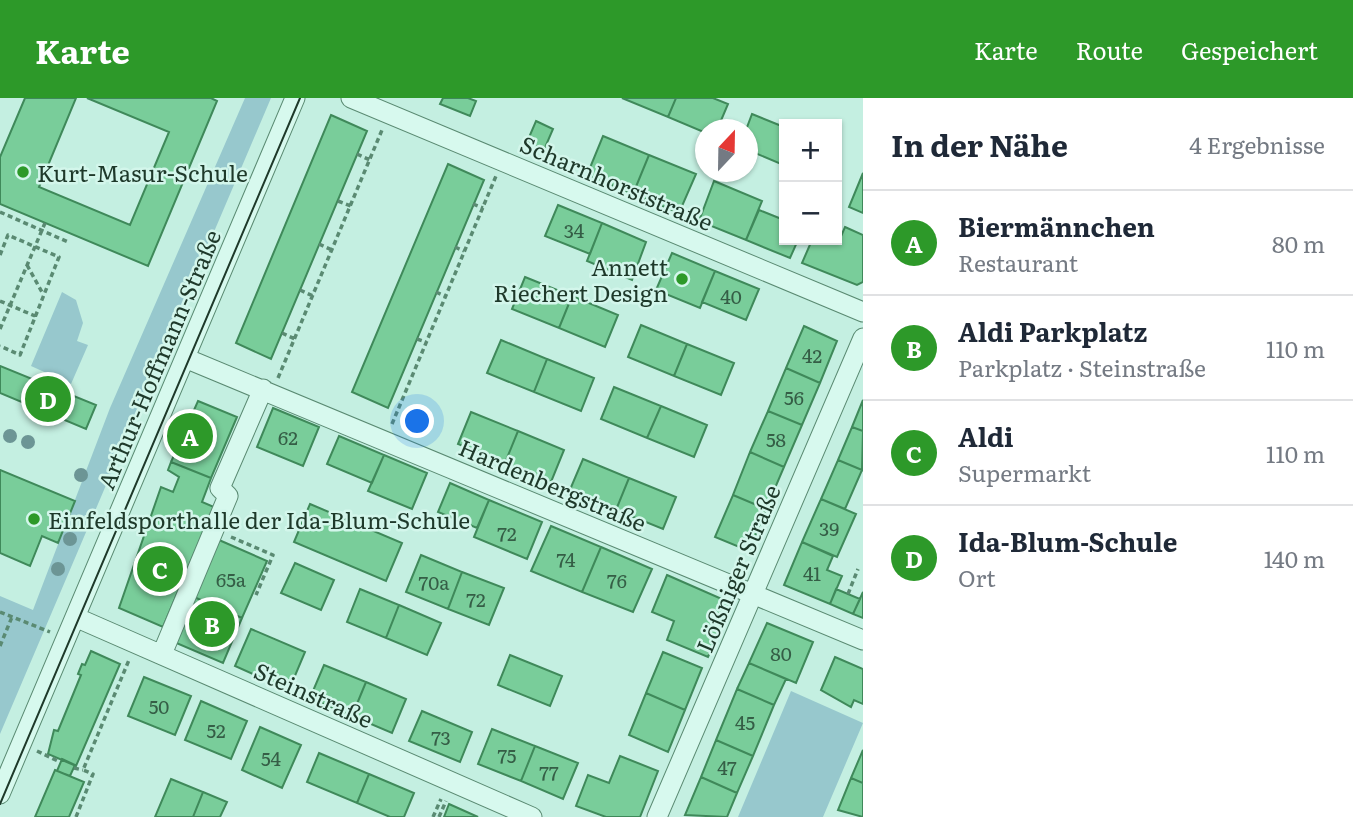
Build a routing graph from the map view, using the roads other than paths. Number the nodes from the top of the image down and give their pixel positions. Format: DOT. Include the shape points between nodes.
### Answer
graph roads {
  1 [pos="295,98"];
  2 [pos="351,98"];
  3 [pos="863,312"];
  4 [pos="863,338"];
  5 [pos="185,358"];
  6 [pos="267,391"];
  7 [pos="752,595"];
  8 [pos="75,617"];
  9 [pos="863,640"];
  10 [pos="162,654"];
  11 [pos="0,794"];
  12 [pos="532,817"];
  13 [pos="657,817"];
  1 -- 5 [label="street, Arthur-Hoffmann-Straße"];
  2 -- 3 [label="street, Scharnhorststraße"];
  4 -- 7 [label="street, Lößniger Straße"];
  5 -- 6 [label="street, Hardenbergstraße"];
  5 -- 8 [label="street, Arthur-Hoffmann-Straße"];
  6 -- 7 [label="street, Hardenbergstraße"];
  6 -- 10 [label="street" via="220,488 228,496"];
  7 -- 9 [label="street, Hardenbergstraße"];
  7 -- 13 [label="street, Lößniger Straße"];
  8 -- 10 [label="street, Steinstraße"];
  8 -- 11 [label="street, Arthur-Hoffmann-Straße"];
  10 -- 12 [label="street, Steinstraße"];
}
